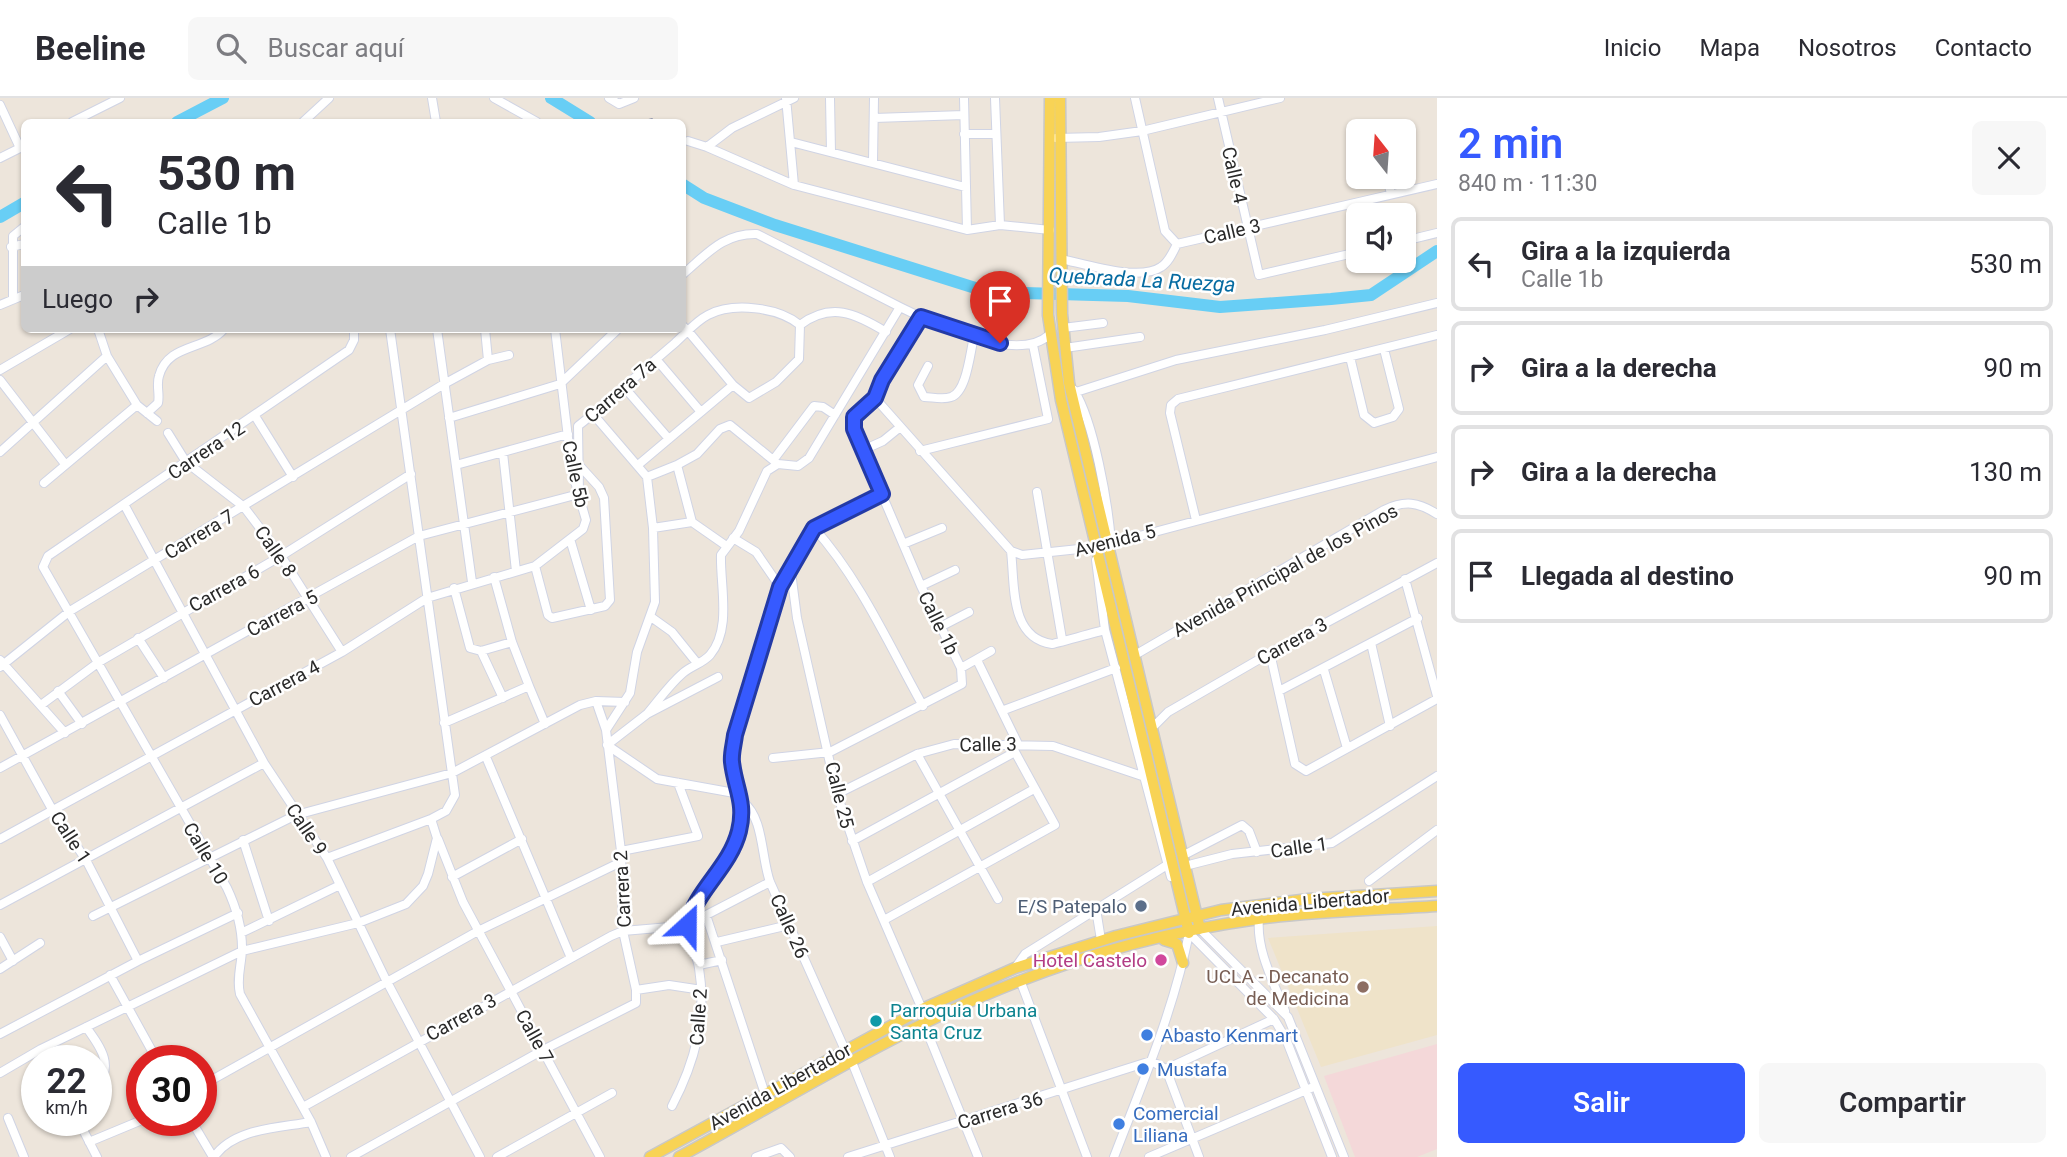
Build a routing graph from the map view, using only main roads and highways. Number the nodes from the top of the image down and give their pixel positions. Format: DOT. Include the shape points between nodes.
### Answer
graph roads {
  1 [pos="1050,98"];
  2 [pos="1060,98"];
  3 [pos="1055,139"];
  4 [pos="1105,544"];
  5 [pos="1437,891"];
  6 [pos="1437,906"];
  7 [pos="1190,917"];
  8 [pos="1194,931"];
  9 [pos="1158,940"];
  10 [pos="1183,963"];
  11 [pos="684,1156"];
  12 [pos="650,1157"];
  1 -- 3 [label="main road"];
  2 -- 3 [label="main road"];
  3 -- 4 [label="main road" via="1065,348"];
  3 -- 4 [label="main road" via="1049,335 1061,400"];
  4 -- 7 [label="main road" via="1183,861"];
  4 -- 7 [label="main road" via="1182,906"];
  5 -- 7 [label="main road, Avenida Libertador" via="1287,901"];
  6 -- 8 [label="main road, Avenida Libertador" via="1259,919"];
  7 -- 8 [label="main road"];
  7 -- 12 [label="main road, Avenida Libertador" via="1015,968 922,1009"];
  8 -- 9 [label="main road, Avenida Libertador"];
  9 -- 10 [label="main road" via="1177,944"];
  9 -- 11 [label="main road, Avenida Libertador" via="1020,980 923,1024"];
}
